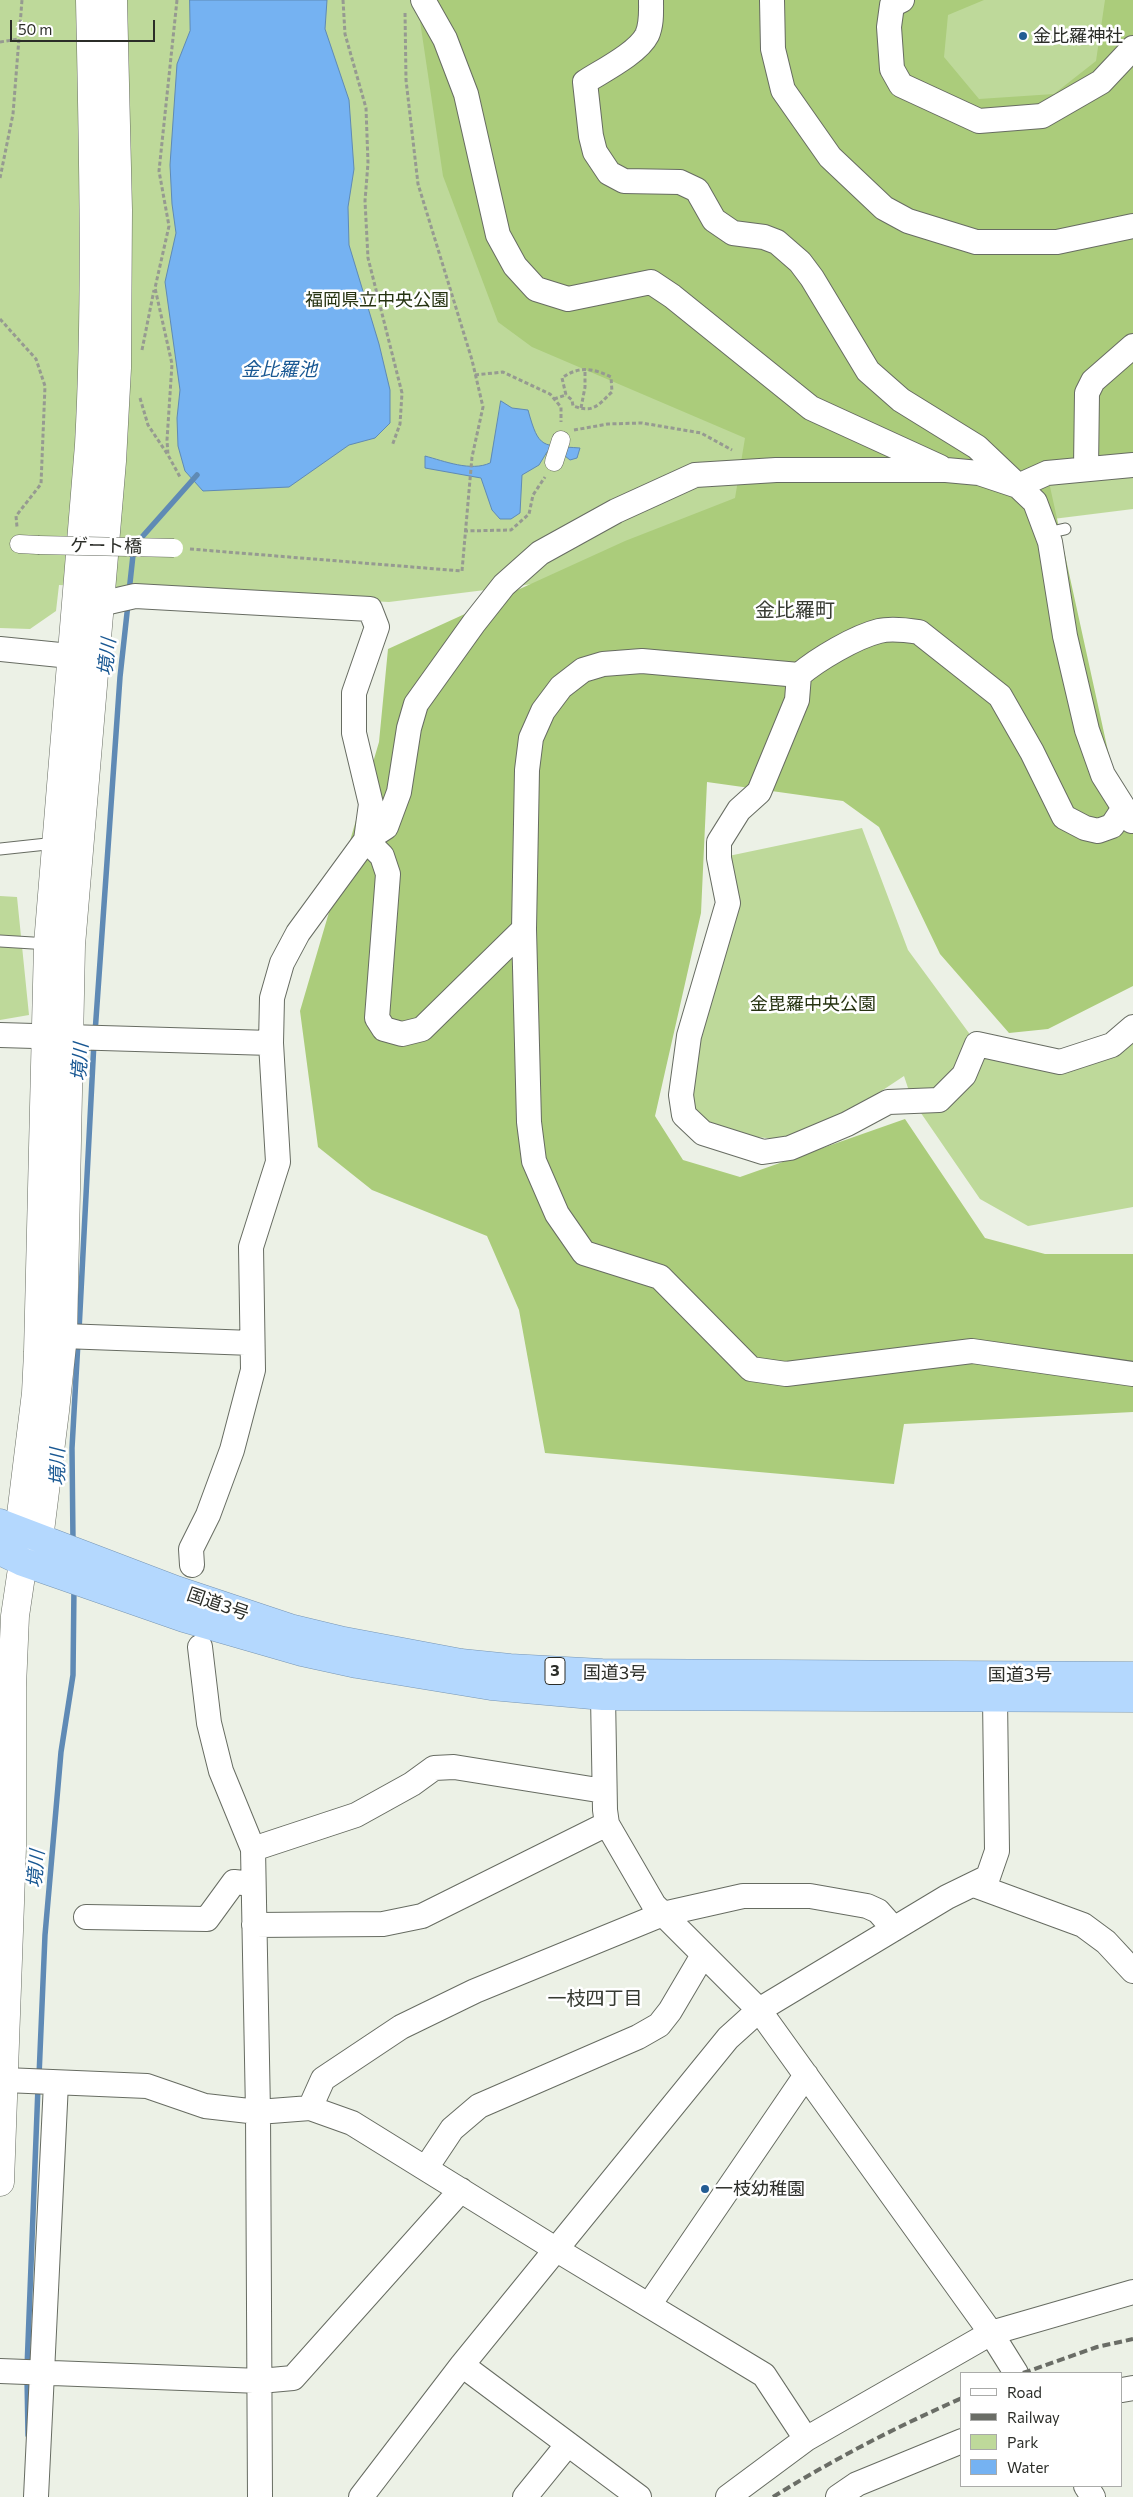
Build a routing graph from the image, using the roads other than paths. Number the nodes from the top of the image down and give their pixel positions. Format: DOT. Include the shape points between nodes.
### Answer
graph roads {
  1 [pos="90,0"];
  2 [pos="113,0"];
  3 [pos="651,0"];
  4 [pos="772,0"];
  5 [pos="902,0"];
  6 [pos="414,5"];
  7 [pos="1133,48"];
  8 [pos="1133,226"];
  9 [pos="1133,346"];
  10 [pos="561,435"];
  11 [pos="554,462"];
  12 [pos="1133,465"];
  13 [pos="1086,468"];
  14 [pos="946,470"];
  15 [pos="1018,486"];
  16 [pos="19,544"];
  17 [pos="174,548"];
  18 [pos="100,604"];
  19 [pos="0,649"];
  20 [pos="83,657"];
  21 [pos="799,674"];
  22 [pos="1128,816"];
  23 [pos="366,840"];
  24 [pos="68,842"];
  25 [pos="0,849"];
  26 [pos="524,929"];
  27 [pos="0,941"];
  28 [pos="60,944"];
  29 [pos="1133,1027"];
  30 [pos="0,1035"];
  31 [pos="57,1036"];
  32 [pos="271,1043"];
  33 [pos="62,1336"];
  34 [pos="252,1343"];
  35 [pos="1133,1374"];
  36 [pos="19,1531"];
  37 [pos="12,1557"];
  38 [pos="192,1565"];
  39 [pos="200,1647"];
  40 [pos="1133,1676"];
  41 [pos="603,1696"];
  42 [pos="995,1698"];
  43 [pos="1133,1698"];
  44 [pos="604,1791"];
  45 [pos="607,1824"];
  46 [pos="6,1846"];
  47 [pos="253,1849"];
  48 [pos="253,1884"];
  49 [pos="974,1885"];
  50 [pos="664,1914"];
  51 [pos="86,1917"];
  52 [pos="254,1924"];
  53 [pos="894,1929"];
  54 [pos="703,1954"];
  55 [pos="1133,1971"];
  56 [pos="759,2010"];
  57 [pos="4,2020"];
  58 [pos="806,2075"];
  59 [pos="5,2080"];
  60 [pos="56,2082"];
  61 [pos="310,2108"];
  62 [pos="258,2112"];
  63 [pos="426,2168"];
  64 [pos="0,2182"];
  65 [pos="461,2190"];
  66 [pos="557,2250"];
  67 [pos="1133,2292"];
  68 [pos="649,2305"];
  69 [pos="995,2339"];
  70 [pos="462,2366"];
  71 [pos="0,2371"];
  72 [pos="1015,2372"];
  73 [pos="40,2374"];
  74 [pos="260,2380"];
  75 [pos="806,2439"];
  76 [pos="960,2442"];
  77 [pos="568,2444"];
  78 [pos="36,2497"];
  79 [pos="260,2497"];
  80 [pos="361,2497"];
  81 [pos="525,2497"];
  82 [pos="639,2497"];
  83 [pos="728,2497"];
  84 [pos="838,2497"];
  1 -- 20 [label="street" via="94,365"];
  2 -- 18 [label="street" via="118,210 117,368"];
  3 -- 15 [label="street" via="652,17 647,36 633,51 585,82 591,136 596,152 609,173 624,182 680,182 697,190 714,220 733,234 764,237 777,242 800,262 812,278 868,371 901,400 977,447"];
  4 -- 8 [label="street" via="773,49 783,90 830,157 884,208 908,221 976,242 1057,242"];
  5 -- 7 [label="street" via="892,5 889,27 892,69 901,86 979,121 1042,116 1101,82"];
  6 -- 14 [label="street" via="445,39 466,94 498,235 515,266 536,289 568,299 651,282 811,408"];
  9 -- 13 [label="street" via="1093,382 1087,393"];
  10 -- 11 [label="street"];
  12 -- 13 [label="street"];
  13 -- 15 [label="street" via="1047,473"];
  14 -- 15 [label="street" via="979,473"];
  14 -- 23 [label="street" via="776,470 695,475 616,511 540,553 504,585 416,704 399,792 386,827"];
  15 -- 22 [label="street" via="1035,502 1056,531 1066,636 1088,730 1103,775"];
  16 -- 17 [label="street, ゲート橋, bridge"];
  18 -- 20 [label="street"];
  18 -- 23 [label="street" via="134,596 370,609 377,627 354,693 354,734 370,804"];
  19 -- 20 [label="street"];
  20 -- 24 [label="street"];
  21 -- 22 [label="street" via="821,657 879,631 918,632 1000,696 1064,817 1098,831"];
  21 -- 26 [label="street" via="642,661 603,664 582,670 561,687 543,711 531,738 527,770"];
  21 -- 29 [label="street" via="797,700 759,792 739,810 719,842 728,902 689,1036 680,1095 684,1115 703,1133 763,1152 790,1148 848,1124 888,1102 939,1100 964,1075 977,1044 1060,1062 1112,1046"];
  23 -- 26 [label="street" via="382,856 388,874 378,1018 384,1029 402,1034 422,1029"];
  23 -- 32 [label="street" via="298,933 282,962 272,998"];
  24 -- 25 [label="lane"];
  24 -- 28 [label="street"];
  26 -- 35 [label="street" via="529,1122 534,1161 557,1214 584,1252 660,1278 751,1369 786,1374 972,1351"];
  27 -- 28 [label="lane"];
  28 -- 31 [label="street"];
  30 -- 31 [label="street"];
  31 -- 32 [label="street"];
  31 -- 33 [label="street"];
  31 -- 36 [label="street" via="36,1393"];
  32 -- 34 [label="street" via="278,1162 251,1247"];
  33 -- 34 [label="street"];
  33 -- 36 [label="street" via="56,1412"];
  34 -- 38 [label="street" via="253,1370 232,1450 192,1549"];
  36 -- 37 [label="street"];
  36 -- 40 [label="highway, 国道3号 / 3" via="176,1590 290,1628 461,1663 602,1673"];
  37 -- 41 [label="highway, 国道3号 / 3" via="201,1623 302,1652 366,1666 492,1686"];
  37 -- 46 [label="street" via="15,1616"];
  39 -- 47 [label="street" via="209,1723 221,1771"];
  41 -- 42 [label="highway, 国道3号 / 3"];
  41 -- 44 [label="street"];
  42 -- 43 [label="highway, 国道3号 / 3"];
  42 -- 49 [label="street" via="997,1851 988,1877"];
  44 -- 45 [label="street"];
  44 -- 47 [label="street" via="454,1767 434,1768 356,1815"];
  45 -- 50 [label="street" via="654,1905"];
  45 -- 52 [label="street" via="422,1916 383,1924"];
  46 -- 57 [label="street"];
  47 -- 48 [label="street"];
  48 -- 51 [label="street" via="234,1882 207,1919"];
  48 -- 52 [label="street"];
  49 -- 53 [label="street"];
  49 -- 55 [label="street" via="1083,1925 1106,1942"];
  50 -- 53 [label="street" via="743,1896 810,1896 867,1906 878,1911"];
  50 -- 54 [label="street"];
  50 -- 61 [label="street" via="475,1991 401,2027 322,2079"];
  52 -- 62 [label="street"];
  53 -- 56 [label="street"];
  54 -- 56 [label="street"];
  54 -- 63 [label="street" via="670,2012 659,2025 479,2106 452,2128"];
  56 -- 58 [label="street"];
  56 -- 66 [label="street" via="728,2038"];
  57 -- 59 [label="street"];
  58 -- 68 [label="street"];
  58 -- 69 [label="street"];
  59 -- 60 [label="street"];
  59 -- 64 [label="street"];
  60 -- 62 [label="street" via="147,2086 205,2106"];
  60 -- 73 [label="street"];
  61 -- 62 [label="street"];
  61 -- 63 [label="street" via="352,2123"];
  62 -- 74 [label="street"];
  63 -- 65 [label="street"];
  65 -- 66 [label="street"];
  65 -- 74 [label="street" via="293,2378"];
  66 -- 68 [label="street"];
  66 -- 70 [label="street"];
  67 -- 69 [label="street"];
  68 -- 75 [label="street" via="764,2375"];
  69 -- 72 [label="street"];
  69 -- 75 [label="street"];
  70 -- 77 [label="street"];
  70 -- 80 [label="street"];
  71 -- 73 [label="street"];
  73 -- 74 [label="street"];
  73 -- 78 [label="street"];
  74 -- 79 [label="street"];
  75 -- 83 [label="street"];
  76 -- 84 [label="street" via="857,2484"];
  77 -- 81 [label="street"];
  77 -- 82 [label="street"];
}
